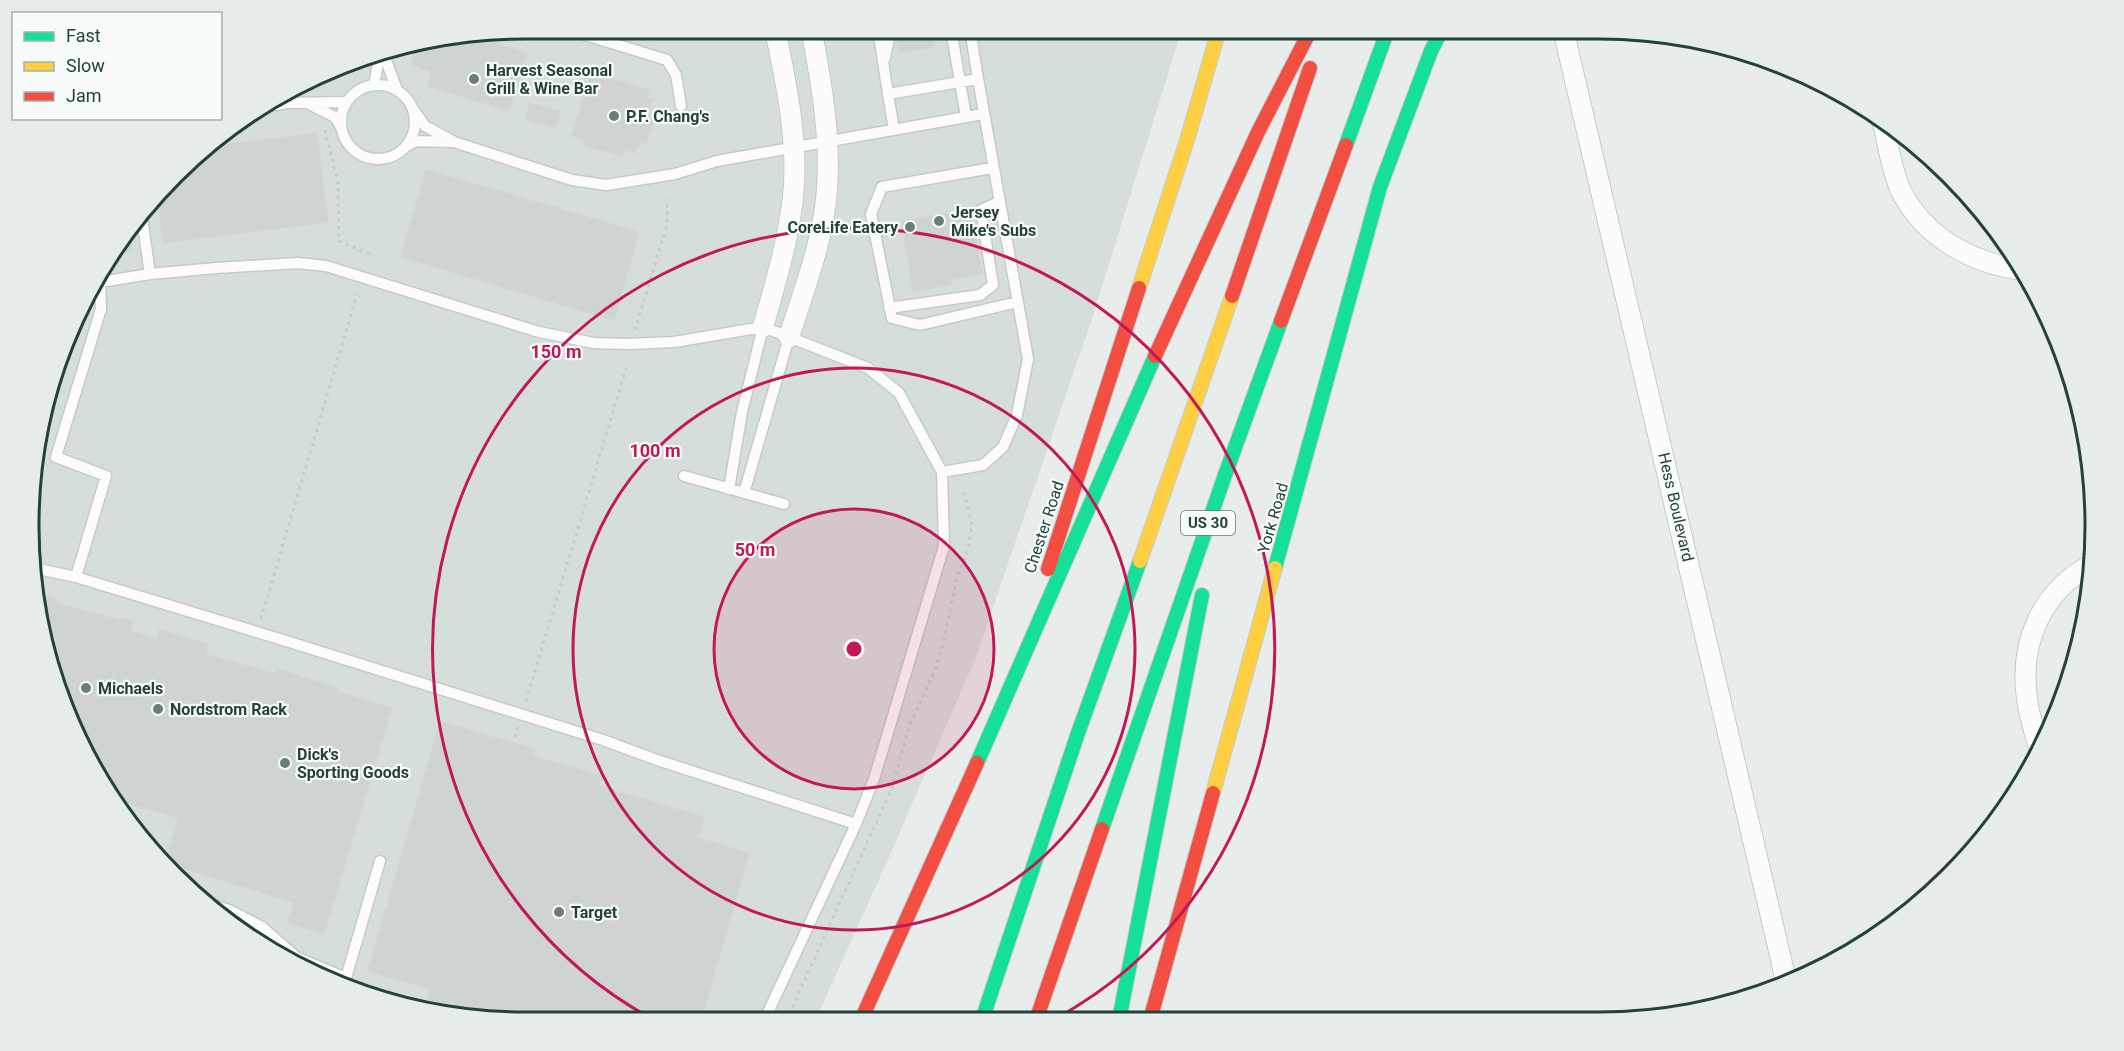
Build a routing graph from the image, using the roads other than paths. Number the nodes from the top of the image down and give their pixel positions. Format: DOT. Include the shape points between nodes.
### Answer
graph roads {
  1 [pos="601,39"];
  2 [pos="777,39"];
  3 [pos="813,39"];
  4 [pos="880,39"];
  5 [pos="889,39"];
  6 [pos="953,39"];
  7 [pos="972,39"];
  8 [pos="1216,39"];
  9 [pos="1306,39"];
  10 [pos="1320,39"];
  11 [pos="1384,39"];
  12 [pos="1437,39"];
  13 [pos="1565,39"];
  14 [pos="385,60"];
  15 [pos="380,62"];
  16 [pos="884,63"];
  17 [pos="978,79"];
  18 [pos="960,82"];
  19 [pos="374,85"];
  20 [pos="397,90"];
  21 [pos="888,94"];
  22 [pos="347,102"];
  23 [pos="308,103"];
  24 [pos="280,105"];
  25 [pos="681,106"];
  26 [pos="413,109"];
  27 [pos="983,114"];
  28 [pos="966,117"];
  29 [pos="342,128"];
  30 [pos="894,130"];
  31 [pos="1885,133"];
  32 [pos="454,142"];
  33 [pos="826,142"];
  34 [pos="406,146"];
  35 [pos="793,148"];
  36 [pos="993,168"];
  37 [pos="999,202"];
  38 [pos="143,225"];
  39 [pos="2012,268"];
  40 [pos="150,274"];
  41 [pos="104,282"];
  42 [pos="98,292"];
  43 [pos="1017,302"];
  44 [pos="890,308"];
  45 [pos="763,327"];
  46 [pos="789,337"];
  47 [pos="942,472"];
  48 [pos="1225,475"];
  49 [pos="684,476"];
  50 [pos="729,489"];
  51 [pos="744,493"];
  52 [pos="784,504"];
  53 [pos="41,570"];
  54 [pos="2083,570"];
  55 [pos="76,577"];
  56 [pos="1005,701"];
  57 [pos="2036,738"];
  58 [pos="856,824"];
  59 [pos="380,861"];
  60 [pos="227,909"];
  61 [pos="289,951"];
  62 [pos="1786,975"];
  63 [pos="350,979"];
  64 [pos="768,1012"];
  65 [pos="865,1012"];
  66 [pos="985,1012"];
  67 [pos="1039,1012"];
  68 [pos="1121,1012"];
  69 [pos="1152,1012"];
  1 -- 25 [label="lane" via="667,60 676,75"];
  2 -- 35 [label="street"];
  3 -- 33 [label="street"];
  4 -- 16 [label="lane"];
  5 -- 16 [label="lane"];
  6 -- 18 [label="lane"];
  7 -- 17 [label="lane"];
  8 -- 56 [label="main road, Chester Road"];
  9 -- 56 [label="main road" via="1258,132 1142,383"];
  10 -- 66 [label="main road, US 30"];
  11 -- 48 [label="main road, US 30"];
  12 -- 69 [label="main road, York Road" via="1380,187"];
  13 -- 62 [label="street, Hess Boulevard"];
  14 -- 20 [label="lane"];
  15 -- 19 [label="lane"];
  16 -- 21 [label="lane"];
  17 -- 18 [label="lane"];
  17 -- 27 [label="lane"];
  18 -- 21 [label="lane"];
  18 -- 28 [label="lane"];
  19 -- 20 [label="lane"];
  19 -- 22 [label="lane" via="363,88"];
  20 -- 26 [label="lane"];
  21 -- 30 [label="lane"];
  22 -- 23 [label="lane"];
  22 -- 29 [label="lane"];
  23 -- 24 [label="lane"];
  23 -- 29 [label="lane" via="335,117"];
  26 -- 32 [label="lane" via="425,126"];
  26 -- 34 [label="lane" via="415,128"];
  27 -- 28 [label="lane"];
  27 -- 36 [label="lane"];
  28 -- 30 [label="lane"];
  29 -- 34 [label="lane" via="346,140 363,156 386,158"];
  30 -- 33 [label="lane"];
  31 -- 39 [label="street" via="1895,176 1918,217 1945,242 1977,259"];
  32 -- 34 [label="lane" via="416,141"];
  32 -- 35 [label="lane" via="572,180 606,185"];
  33 -- 35 [label="lane"];
  33 -- 46 [label="street" via="827,190 815,256"];
  35 -- 45 [label="street" via="793,196 781,262"];
  36 -- 37 [label="lane"];
  36 -- 44 [label="lane" via="882,187 871,214"];
  37 -- 43 [label="lane"];
  37 -- 44 [label="lane" via="981,210 993,285 980,295"];
  38 -- 40 [label="lane"];
  40 -- 41 [label="lane"];
  40 -- 45 [label="lane" via="298,263 326,266 539,332 594,343 674,342"];
  42 -- 55 [label="lane" via="101,309 56,457 106,476"];
  43 -- 44 [label="lane" via="920,326 892,318"];
  43 -- 47 [label="lane" via="1028,359 1017,415 1003,447 983,465"];
  45 -- 46 [label="lane"];
  45 -- 50 [label="lane" via="742,412"];
  46 -- 47 [label="lane" via="868,368 899,393"];
  46 -- 51 [label="lane"];
  47 -- 58 [label="lane" via="944,546 874,779"];
  48 -- 67 [label="main road, US 30"];
  48 -- 68 [label="main road"];
  49 -- 50 [label="lane"];
  50 -- 51 [label="lane"];
  51 -- 52 [label="lane"];
  53 -- 55 [label="lane"];
  54 -- 57 [label="street" via="2043,607 2031,634 2025,665 2027,699"];
  55 -- 58 [label="lane" via="522,715"];
  56 -- 65 [label="main road, Chester Road"];
  58 -- 64 [label="lane"];
  59 -- 63 [label="lane"];
  60 -- 61 [label="lane" via="262,927"];
}
